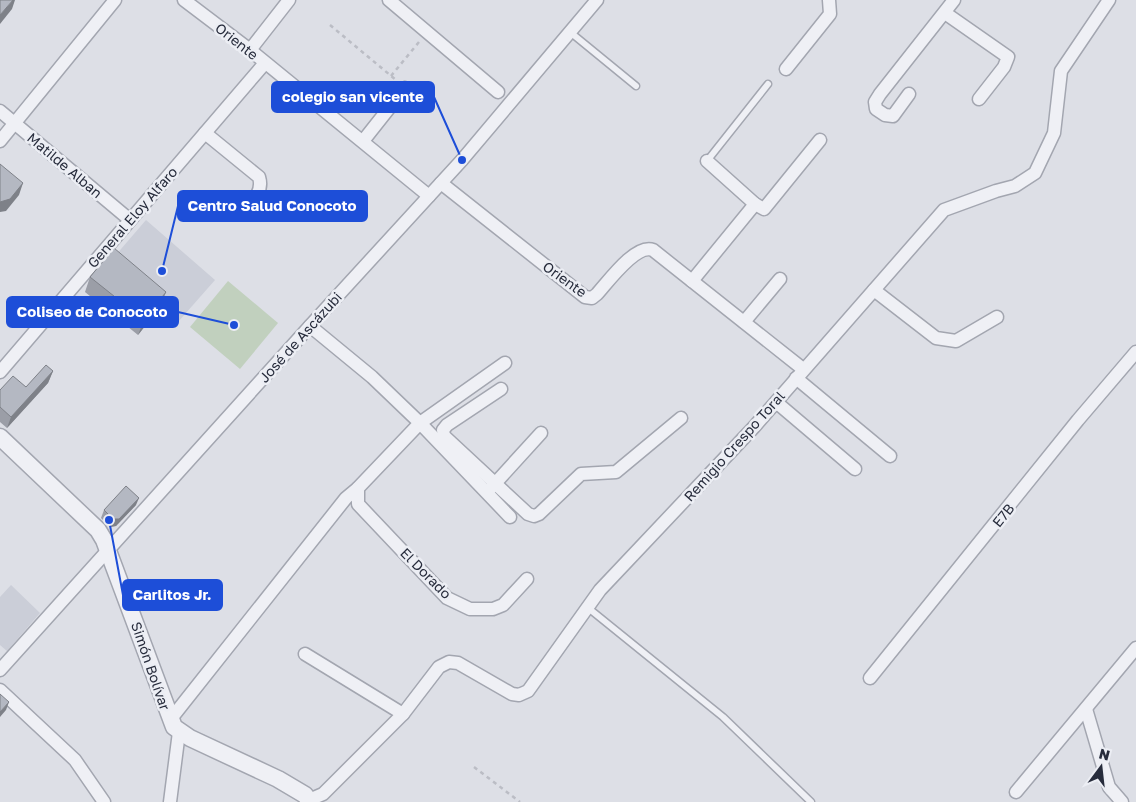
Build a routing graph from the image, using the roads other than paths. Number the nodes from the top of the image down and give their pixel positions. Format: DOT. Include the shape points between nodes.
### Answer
graph roads {
  1 [pos="115,0"];
  2 [pos="184,0"];
  3 [pos="289,0"];
  4 [pos="388,0"];
  5 [pos="597,0"];
  6 [pos="829,0"];
  7 [pos="954,0"];
  8 [pos="1109,0"];
  9 [pos="945,13"];
  10 [pos="570,32"];
  11 [pos="250,50"];
  12 [pos="265,63"];
  13 [pos="786,69"];
  14 [pos="768,84"];
  15 [pos="636,86"];
  16 [pos="405,88"];
  17 [pos="498,92"];
  18 [pos="910,94"];
  19 [pos="979,99"];
  20 [pos="0,111"];
  21 [pos="14,123"];
  22 [pos="205,133"];
  23 [pos="820,140"];
  24 [pos="0,141"];
  25 [pos="363,141"];
  26 [pos="707,161"];
  27 [pos="441,183"];
  28 [pos="429,196"];
  29 [pos="754,204"];
  30 [pos="241,213"];
  31 [pos="130,220"];
  32 [pos="780,278"];
  33 [pos="692,281"];
  34 [pos="874,290"];
  35 [pos="997,317"];
  36 [pos="744,322"];
  37 [pos="310,326"];
  38 [pos="1136,352"];
  39 [pos="505,363"];
  40 [pos="0,372"];
  41 [pos="800,374"];
  42 [pos="501,389"];
  43 [pos="776,402"];
  44 [pos="681,418"];
  45 [pos="420,423"];
  46 [pos="541,433"];
  47 [pos="0,437"];
  48 [pos="890,456"];
  49 [pos="855,470"];
  50 [pos="358,488"];
  51 [pos="490,488"];
  52 [pos="510,517"];
  53 [pos="109,550"];
  54 [pos="528,579"];
  55 [pos="587,607"];
  56 [pos="1136,648"];
  57 [pos="306,654"];
  58 [pos="0,670"];
  59 [pos="870,678"];
  60 [pos="0,690"];
  61 [pos="1086,709"];
  62 [pos="403,714"];
  63 [pos="174,726"];
  64 [pos="1016,792"];
  65 [pos="309,801"];
  66 [pos="104,802"];
  67 [pos="170,802"];
  68 [pos="811,802"];
  69 [pos="1122,802"];
  1 -- 21 [label="street"];
  2 -- 11 [label="street, Oriente"];
  3 -- 11 [label="street"];
  4 -- 17 [label="street"];
  5 -- 10 [label="street, José de Ascázubi"];
  6 -- 13 [label="street" via="830,14"];
  7 -- 9 [label="street"];
  8 -- 34 [label="street, Remigio Crespo Toral" via="1061,71 1054,133 1035,173 1015,186 944,210"];
  9 -- 18 [label="street" via="880,94 876,109 893,116"];
  9 -- 19 [label="street" via="1008,57"];
  10 -- 15 [label="lane"];
  10 -- 27 [label="street, José de Ascázubi"];
  11 -- 12 [label="street, Oriente"];
  12 -- 22 [label="street, General Eloy Alfaro"];
  12 -- 25 [label="street, Oriente"];
  14 -- 26 [label="lane"];
  16 -- 25 [label="street"];
  20 -- 21 [label="street, Matilde Alban"];
  21 -- 24 [label="street"];
  21 -- 31 [label="street, Matilde Alban"];
  22 -- 30 [label="street" via="259,178 260,193"];
  22 -- 31 [label="street, General Eloy Alfaro"];
  23 -- 29 [label="street" via="764,209"];
  25 -- 28 [label="street, Oriente"];
  26 -- 29 [label="street"];
  27 -- 28 [label="street, José de Ascázubi"];
  27 -- 33 [label="street, Oriente" via="586,297 595,296 635,253 647,248"];
  28 -- 37 [label="street, José de Ascázubi"];
  29 -- 33 [label="street"];
  31 -- 40 [label="street, General Eloy Alfaro"];
  32 -- 36 [label="street"];
  33 -- 36 [label="street, Oriente"];
  34 -- 35 [label="street" via="936,338 956,341"];
  34 -- 41 [label="street, Remigio Crespo Toral"];
  36 -- 41 [label="street, Oriente"];
  37 -- 45 [label="street" via="372,377"];
  37 -- 53 [label="street, José de Ascázubi"];
  38 -- 59 [label="street, E7B"];
  39 -- 45 [label="street"];
  41 -- 43 [label="street, Remigio Crespo Toral"];
  41 -- 48 [label="street, Oriente"];
  42 -- 51 [label="street" via="443,430 444,436"];
  43 -- 49 [label="street"];
  43 -- 55 [label="street, Remigio Crespo Toral"];
  44 -- 51 [label="street" via="616,472 581,474 534,516"];
  45 -- 50 [label="street"];
  45 -- 51 [label="street"];
  46 -- 51 [label="street"];
  47 -- 53 [label="street, Simón Bolívar" via="98,530"];
  50 -- 54 [label="street, El Dorado" via="358,504 447,598 470,609 494,609 503,605"];
  50 -- 63 [label="street" via="346,498"];
  51 -- 52 [label="street"];
  53 -- 58 [label="street, José de Ascázubi"];
  53 -- 63 [label="street, Simón Bolívar"];
  55 -- 62 [label="street, Remigio Crespo Toral" via="528,691 512,694 458,663 449,662 440,667"];
  55 -- 68 [label="lane" via="723,717"];
  56 -- 61 [label="street"];
  57 -- 62 [label="street"];
  60 -- 66 [label="street" via="76,760"];
  61 -- 64 [label="street"];
  61 -- 69 [label="street" via="1109,787"];
  62 -- 65 [label="street, Remigio Crespo Toral" via="324,794"];
  63 -- 65 [label="street" via="278,779 305,795"];
  63 -- 67 [label="street"];
}
